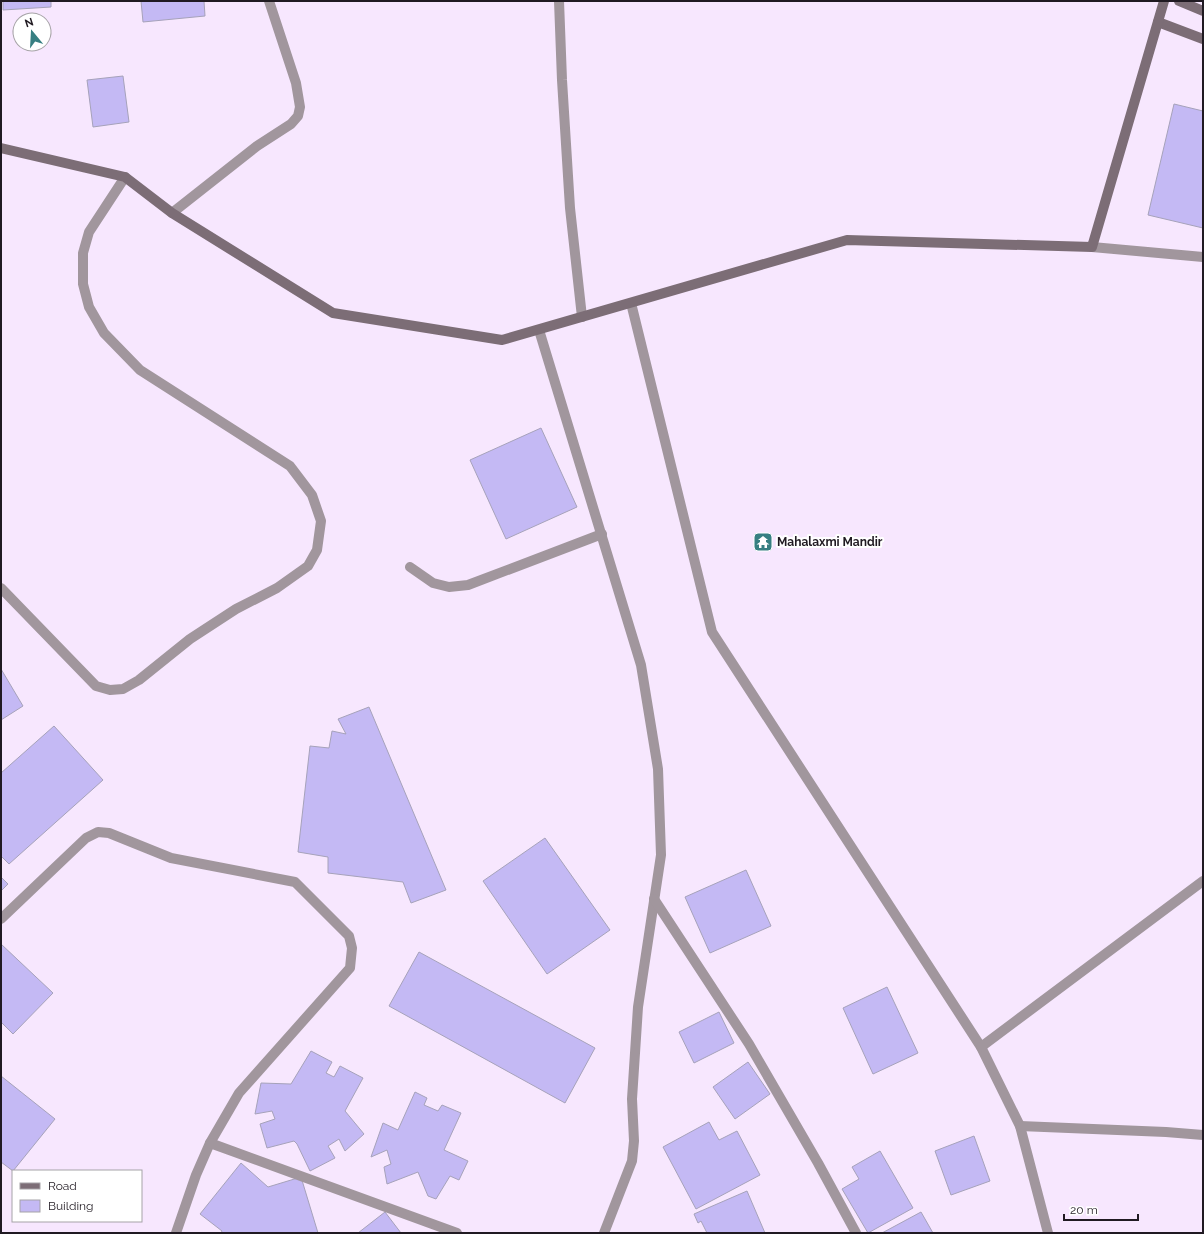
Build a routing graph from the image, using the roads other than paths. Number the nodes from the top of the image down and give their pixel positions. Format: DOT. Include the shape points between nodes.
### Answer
graph roads {
  1 [pos="269,1"];
  2 [pos="559,1"];
  3 [pos="1164,1"];
  4 [pos="1179,1"];
  5 [pos="1203,11"];
  6 [pos="1158,22"];
  7 [pos="1203,39"];
  8 [pos="1,148"];
  9 [pos="125,177"];
  10 [pos="172,213"];
  11 [pos="1092,247"];
  12 [pos="1203,257"];
  13 [pos="632,303"];
  14 [pos="582,317"];
  15 [pos="540,330"];
  16 [pos="602,534"];
  17 [pos="410,567"];
  18 [pos="1,588"];
  19 [pos="1203,881"];
  20 [pos="654,899"];
  21 [pos="1,919"];
  22 [pos="981,1047"];
  23 [pos="1020,1126"];
  24 [pos="1203,1135"];
  25 [pos="210,1143"];
  26 [pos="176,1233"];
  27 [pos="457,1233"];
  28 [pos="604,1233"];
  29 [pos="856,1233"];
  30 [pos="1048,1233"];
  1 -- 10 [label="street" via="296,83 300,107 298,116 291,124 257,146"];
  2 -- 14 [label="street" via="570,208"];
  3 -- 6 [label="street"];
  4 -- 5 [label="street"];
  6 -- 7 [label="street"];
  6 -- 11 [label="street"];
  8 -- 9 [label="street"];
  9 -- 10 [label="street"];
  9 -- 18 [label="street" via="90,232 83,253 83,284 89,307 104,333 140,370 290,466 315,501 321,521 317,550 308,566 277,588 236,609 190,639 139,680 123,688 110,690 96,686"];
  10 -- 15 [label="street" via="333,313 502,340"];
  11 -- 12 [label="street"];
  11 -- 13 [label="street" via="846,240"];
  13 -- 14 [label="street"];
  13 -- 22 [label="street" via="712,632"];
  14 -- 15 [label="street"];
  15 -- 16 [label="street"];
  16 -- 17 [label="street" via="468,585 449,587 433,583"];
  16 -- 20 [label="street" via="641,665 658,769 661,855"];
  19 -- 22 [label="street"];
  20 -- 28 [label="street" via="638,1007 632,1098 632,1161"];
  20 -- 29 [label="street" via="749,1044"];
  21 -- 25 [label="street" via="86,838 98,832 109,833 171,858 295,882 349,936 352,948 350,968 239,1093"];
  22 -- 23 [label="street"];
  23 -- 24 [label="street"];
  23 -- 30 [label="street"];
  25 -- 26 [label="street"];
  25 -- 27 [label="street"];
}
